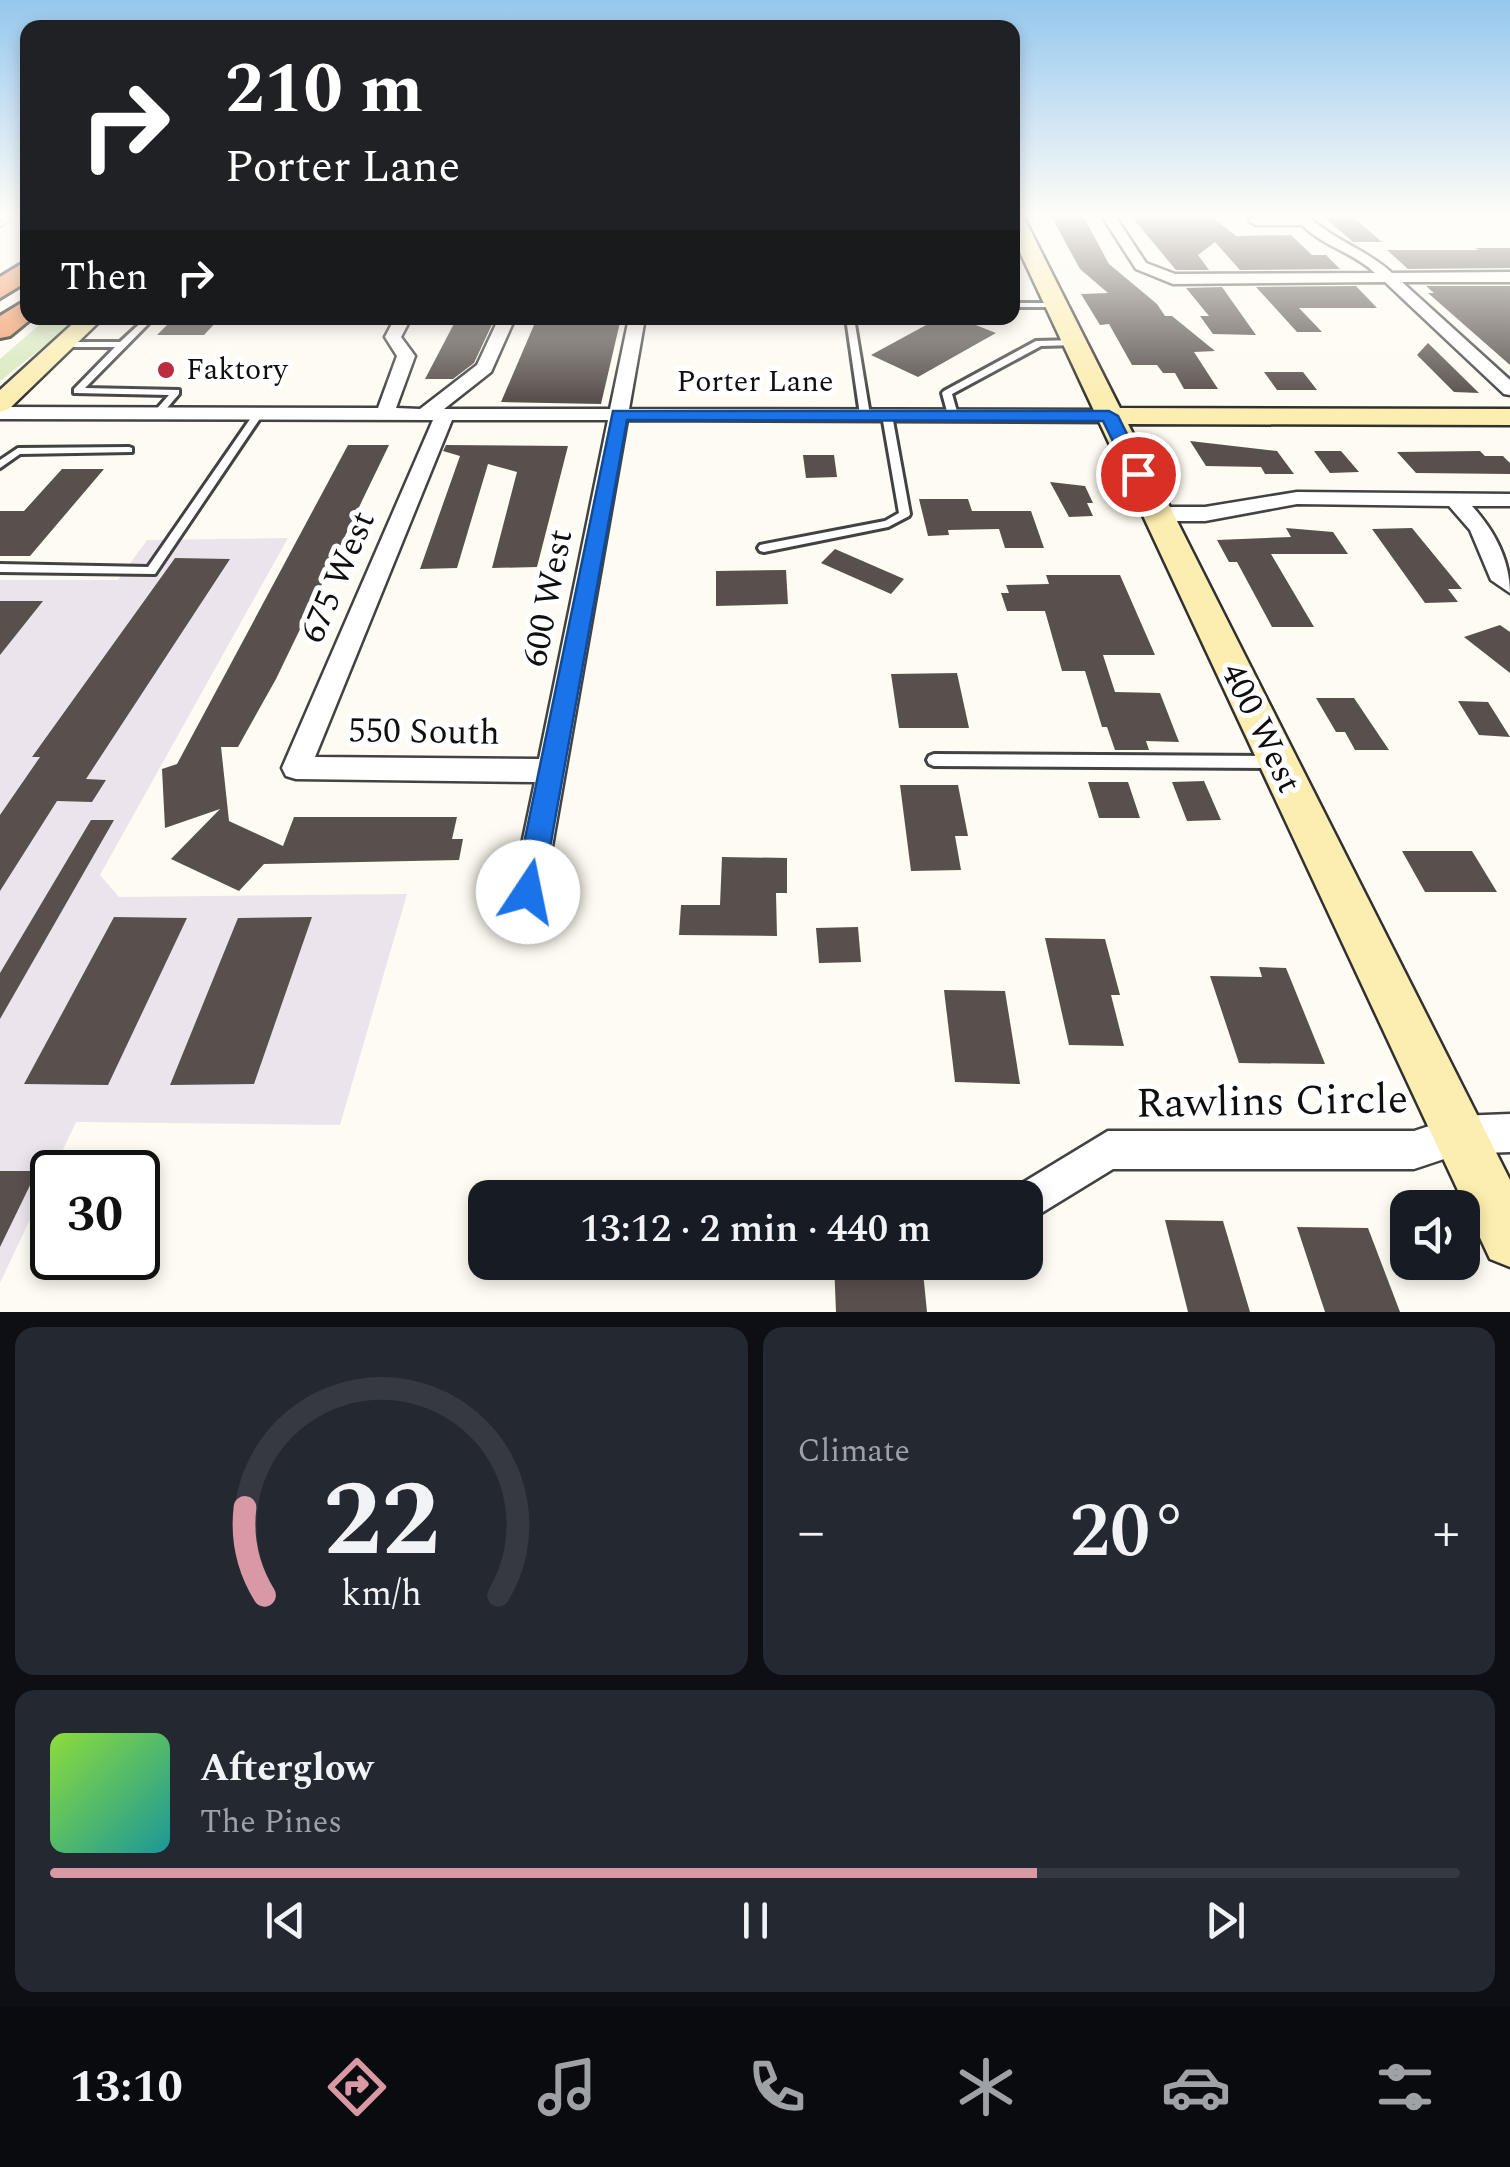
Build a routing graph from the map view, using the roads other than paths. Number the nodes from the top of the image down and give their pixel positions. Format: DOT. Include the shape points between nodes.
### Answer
graph roads {
  1 [pos="1041,277"];
  2 [pos="1167,277"];
  3 [pos="1388,277"];
  4 [pos="1503,277"];
  5 [pos="1392,281"];
  6 [pos="1020,305"];
  7 [pos="1056,305"];
  8 [pos="20,313"];
  9 [pos="84,325"];
  10 [pos="143,325"];
  11 [pos="399,325"];
  12 [pos="504,325"];
  13 [pos="636,325"];
  14 [pos="851,325"];
  15 [pos="0,330"];
  16 [pos="1074,342"];
  17 [pos="64,344"];
  18 [pos="122,346"];
  19 [pos="1510,390"];
  20 [pos="0,404"];
  21 [pos="0,413"];
  22 [pos="158,414"];
  23 [pos="258,414"];
  24 [pos="385,414"];
  25 [pos="435,414"];
  26 [pos="619,414"];
  27 [pos="865,415"];
  28 [pos="887,415"];
  29 [pos="953,415"];
  30 [pos="1109,416"];
  31 [pos="1510,417"];
  32 [pos="129,450"];
  33 [pos="0,465"];
  34 [pos="1454,499"];
  35 [pos="1510,500"];
  36 [pos="1158,514"];
  37 [pos="764,548"];
  38 [pos="0,568"];
  39 [pos="1510,586"];
  40 [pos="934,760"];
  41 [pos="1278,762"];
  42 [pos="296,768"];
  43 [pos="551,770"];
  44 [pos="528,892"];
  45 [pos="1510,1133"];
  46 [pos="1459,1135"];
  47 [pos="1043,1193"];
  48 [pos="1510,1238"];
  1 -- 7 [label="main road, 400 West"];
  2 -- 5 [label="street"];
  3 -- 5 [label="street"];
  4 -- 5 [label="street"];
  5 -- 19 [label="street"];
  6 -- 7 [label="lane"];
  7 -- 16 [label="main road, 400 West"];
  8 -- 15 [label="highway"];
  9 -- 17 [label="main road"];
  10 -- 18 [label="lane"];
  11 -- 24 [label="street" via="393,337 406,356"];
  12 -- 25 [label="street, 675 West" via="485,368"];
  13 -- 26 [label="street, 600 West"];
  14 -- 27 [label="lane"];
  16 -- 29 [label="lane" via="1039,342 947,394"];
  16 -- 30 [label="main road, 400 West"];
  17 -- 18 [label="lane"];
  17 -- 20 [label="main road"];
  18 -- 22 [label="lane" via="77,391 176,392"];
  21 -- 22 [label="street, Porter Lane"];
  22 -- 23 [label="street, Porter Lane"];
  23 -- 24 [label="street, Porter Lane"];
  23 -- 38 [label="lane" via="151,571"];
  24 -- 25 [label="street, Porter Lane"];
  25 -- 26 [label="street, Porter Lane"];
  25 -- 42 [label="street, 675 West"];
  26 -- 27 [label="street, Porter Lane"];
  26 -- 43 [label="street, 600 West"];
  27 -- 28 [label="street, Porter Lane"];
  28 -- 29 [label="street, Porter Lane"];
  28 -- 37 [label="lane" via="905,514 888,524"];
  29 -- 30 [label="street, Porter Lane"];
  30 -- 31 [label="main road, Porter Lane"];
  30 -- 36 [label="main road, 400 West"];
  32 -- 33 [label="lane" via="18,451"];
  34 -- 35 [label="street"];
  34 -- 36 [label="street" via="1298,498 1205,514"];
  34 -- 39 [label="street" via="1480,528"];
  36 -- 41 [label="main road, 400 West"];
  40 -- 41 [label="lane"];
  41 -- 46 [label="main road, 400 West"];
  42 -- 43 [label="street, 550 South"];
  43 -- 44 [label="street, 600 West"];
  45 -- 46 [label="street, Rawlins Circle"];
  46 -- 47 [label="street, Rawlins Circle" via="1414,1150 1108,1150"];
  46 -- 48 [label="main road, 400 West"];
}
